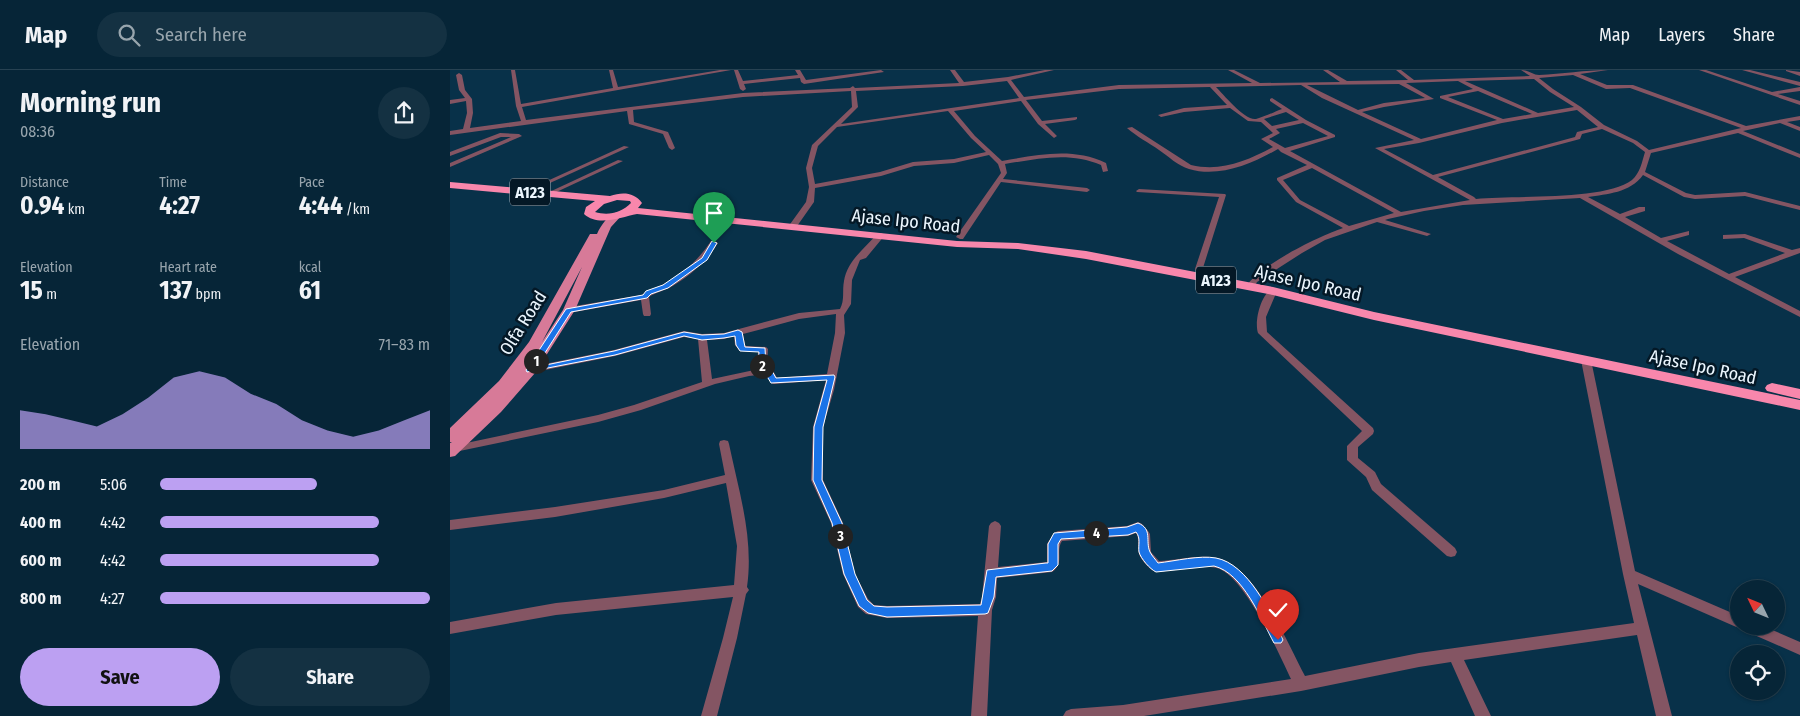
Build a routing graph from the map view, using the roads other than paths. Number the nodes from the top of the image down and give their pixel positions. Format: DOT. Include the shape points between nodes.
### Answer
graph roads {
  1 [pos="513,70"];
  2 [pos="611,70"];
  3 [pos="674,70"];
  4 [pos="729,70"];
  5 [pos="736,70"];
  6 [pos="797,70"];
  7 [pos="952,70"];
  8 [pos="1052,70"];
  9 [pos="1230,70"];
  10 [pos="1325,70"];
  11 [pos="1398,70"];
  12 [pos="1523,70"];
  13 [pos="1556,70"];
  14 [pos="1606,70"];
  15 [pos="1701,70"];
  16 [pos="1744,70"];
  17 [pos="1788,70"];
  18 [pos="1570,74"];
  19 [pos="1800,74"];
  20 [pos="460,75"];
  21 [pos="802,76"];
  22 [pos="884,77"];
  23 [pos="1536,77"];
  24 [pos="677,78"];
  25 [pos="1008,78"];
  26 [pos="1457,80"];
  27 [pos="1400,82"];
  28 [pos="1413,82"];
  29 [pos="742,83"];
  30 [pos="964,84"];
  31 [pos="1347,84"];
  32 [pos="1800,84"];
  33 [pos="1260,85"];
  34 [pos="1302,85"];
  35 [pos="1212,86"];
  36 [pos="853,88"];
  37 [pos="616,89"];
  38 [pos="1478,89"];
  39 [pos="1800,89"];
  40 [pos="1773,94"];
  41 [pos="743,95"];
  42 [pos="1442,97"];
  43 [pos="469,99"];
  44 [pos="1022,99"];
  45 [pos="1432,99"];
  46 [pos="1272,100"];
  47 [pos="450,102"];
  48 [pos="1800,102"];
  49 [pos="519,106"];
  50 [pos="1231,106"];
  51 [pos="1579,108"];
  52 [pos="630,109"];
  53 [pos="1286,110"];
  54 [pos="951,111"];
  55 [pos="1357,112"];
  56 [pos="1161,115"];
  57 [pos="1539,116"];
  58 [pos="1075,118"];
  59 [pos="1800,118"];
  60 [pos="1259,119"];
  61 [pos="1304,121"];
  62 [pos="1502,121"];
  63 [pos="524,122"];
  64 [pos="1780,122"];
  65 [pos="1041,123"];
  66 [pos="838,126"];
  67 [pos="1605,127"];
  68 [pos="1130,128"];
  69 [pos="1271,128"];
  70 [pos="1743,129"];
  71 [pos="1800,129"];
  72 [pos="466,131"];
  73 [pos="450,133"];
  74 [pos="1054,136"];
  75 [pos="1419,141"];
  76 [pos="626,147"];
  77 [pos="672,148"];
  78 [pos="1280,149"];
  79 [pos="1648,152"];
  80 [pos="992,153"];
  81 [pos="450,154"];
  82 [pos="1800,156"];
  83 [pos="620,161"];
  84 [pos="1001,163"];
  85 [pos="450,165"];
  86 [pos="1311,166"];
  87 [pos="1104,171"];
  88 [pos="1643,172"];
  89 [pos="1432,176"];
  90 [pos="998,180"];
  91 [pos="450,185"];
  92 [pos="812,187"];
  93 [pos="1087,190"];
  94 [pos="1139,191"];
  95 [pos="450,192"];
  96 [pos="526,192"];
  97 [pos="548,194"];
  98 [pos="1582,196"];
  99 [pos="610,198"];
  100 [pos="1475,202"];
  101 [pos="637,203"];
  102 [pos="1800,208"];
  103 [pos="1642,209"];
  104 [pos="591,213"];
  105 [pos="620,214"];
  106 [pos="1400,214"];
  107 [pos="1619,217"];
  108 [pos="1377,220"];
  109 [pos="795,225"];
  110 [pos="1348,228"];
  111 [pos="1686,233"];
  112 [pos="1427,234"];
  113 [pos="882,236"];
  114 [pos="960,237"];
  115 [pos="1726,238"];
  116 [pos="1661,240"];
  117 [pos="714,243"];
  118 [pos="1796,252"];
  119 [pos="1199,269"];
  120 [pos="1728,277"];
  121 [pos="1252,283"];
  122 [pos="1273,291"];
  123 [pos="645,296"];
  124 [pos="569,310"];
  125 [pos="842,311"];
  126 [pos="1798,311"];
  127 [pos="647,314"];
  128 [pos="738,332"];
  129 [pos="702,337"];
  130 [pos="1586,360"];
  131 [pos="530,370"];
  132 [pos="768,371"];
  133 [pos="831,377"];
  134 [pos="707,382"];
  135 [pos="1800,394"];
  136 [pos="1800,405"];
  137 [pos="450,437"];
  138 [pos="724,444"];
  139 [pos="451,451"];
  140 [pos="730,478"];
  141 [pos="450,525"];
  142 [pos="995,526"];
  143 [pos="1451,552"];
  144 [pos="991,573"];
  145 [pos="1629,574"];
  146 [pos="742,590"];
  147 [pos="985,610"];
  148 [pos="1730,618"];
  149 [pos="450,628"];
  150 [pos="1642,628"];
  151 [pos="1768,635"];
  152 [pos="1800,649"];
  153 [pos="1455,656"];
  154 [pos="1301,684"];
  155 [pos="1123,714"];
  156 [pos="709,716"];
  157 [pos="979,716"];
  158 [pos="1070,716"];
  159 [pos="1483,716"];
  160 [pos="1664,716"];
  1 -- 49 [label="street"];
  2 -- 37 [label="street"];
  3 -- 24 [label="street"];
  4 -- 24 [label="street"];
  5 -- 29 [label="street"];
  6 -- 21 [label="street"];
  7 -- 30 [label="street"];
  8 -- 25 [label="street"];
  9 -- 33 [label="street"];
  10 -- 31 [label="street"];
  11 -- 28 [label="street"];
  12 -- 23 [label="street"];
  13 -- 18 [label="street"];
  14 -- 18 [label="street"];
  15 -- 40 [label="street"];
  16 -- 32 [label="street"];
  17 -- 19 [label="street"];
  18 -- 23 [label="street"];
  18 -- 70 [label="street" via="1606,87 1630,86"];
  20 -- 43 [label="street" via="459,84"];
  21 -- 22 [label="street" via="804,82"];
  21 -- 29 [label="street"];
  22 -- 30 [label="street"];
  22 -- 36 [label="street"];
  23 -- 26 [label="street"];
  23 -- 51 [label="street" via="1548,89"];
  24 -- 37 [label="street"];
  25 -- 30 [label="street"];
  25 -- 44 [label="street"];
  26 -- 28 [label="street"];
  26 -- 38 [label="street"];
  27 -- 28 [label="street"];
  27 -- 31 [label="street"];
  27 -- 45 [label="street"];
  29 -- 41 [label="street"];
  31 -- 34 [label="street"];
  33 -- 34 [label="street"];
  33 -- 35 [label="street"];
  34 -- 55 [label="street"];
  35 -- 44 [label="street" via="1119,88"];
  35 -- 50 [label="street"];
  36 -- 41 [label="street"];
  36 -- 66 [label="street" via="855,108"];
  37 -- 49 [label="street"];
  38 -- 42 [label="street"];
  38 -- 57 [label="street"];
  39 -- 40 [label="street"];
  40 -- 48 [label="street"];
  41 -- 52 [label="street"];
  42 -- 45 [label="street"];
  42 -- 62 [label="street"];
  43 -- 47 [label="street"];
  43 -- 72 [label="street"];
  44 -- 54 [label="street"];
  44 -- 65 [label="street"];
  45 -- 55 [label="street"];
  46 -- 53 [label="street"];
  49 -- 63 [label="street"];
  50 -- 56 [label="street"];
  50 -- 60 [label="street" via="1253,121"];
  51 -- 57 [label="street"];
  51 -- 67 [label="street"];
  52 -- 63 [label="street"];
  52 -- 77 [label="street" via="631,123 666,133"];
  53 -- 60 [label="street"];
  53 -- 61 [label="street"];
  54 -- 66 [label="street"];
  54 -- 80 [label="street" via="972,137"];
  55 -- 75 [label="street"];
  57 -- 62 [label="street"];
  58 -- 65 [label="street"];
  59 -- 64 [label="street"];
  60 -- 69 [label="street"];
  61 -- 69 [label="street"];
  61 -- 78 [label="street" via="1333,136"];
  62 -- 75 [label="street"];
  63 -- 72 [label="street"];
  64 -- 70 [label="street"];
  64 -- 71 [label="street"];
  65 -- 74 [label="street"];
  66 -- 92 [label="street" via="818,141 812,152 809,168"];
  67 -- 79 [label="street" via="1635,140"];
  67 -- 89 [label="street" via="1579,132 1578,138"];
  68 -- 78 [label="street" via="1198,170 1242,164"];
  69 -- 78 [label="street" via="1277,133 1264,139"];
  70 -- 79 [label="street"];
  70 -- 82 [label="street" via="1745,136"];
  72 -- 73 [label="street"];
  75 -- 89 [label="street" via="1378,148"];
  76 -- 96 [label="street"];
  78 -- 86 [label="street"];
  79 -- 88 [label="street"];
  80 -- 84 [label="street"];
  80 -- 92 [label="street" via="954,161 913,164 881,174"];
  81 -- 85 [label="street" via="500,135 519,136"];
  83 -- 97 [label="street"];
  84 -- 87 [label="street" via="1058,154 1097,161 1104,164"];
  84 -- 90 [label="street" via="1004,173"];
  86 -- 106 [label="street"];
  86 -- 110 [label="street" via="1279,179 1298,201"];
  88 -- 98 [label="street" via="1632,182 1612,191"];
  88 -- 102 [label="street" via="1684,195 1745,194"];
  89 -- 100 [label="street"];
  90 -- 93 [label="street"];
  90 -- 114 [label="street"];
  91 -- 96 [label="highway, A123"];
  92 -- 109 [label="street" via="810,202"];
  94 -- 119 [label="street" via="1223,195"];
  95 -- 104 [label="highway, A123" via="583,204 589,205"];
  96 -- 97 [label="highway, A123"];
  97 -- 99 [label="highway, A123"];
  98 -- 100 [label="street"];
  98 -- 107 [label="street"];
  99 -- 101 [label="highway, A123" via="630,197"];
  99 -- 104 [label="highway" via="595,204"];
  100 -- 106 [label="street" via="1434,206"];
  101 -- 105 [label="highway"];
  101 -- 109 [label="highway, Ajase Ipo Road / A123"];
  103 -- 107 [label="street"];
  104 -- 105 [label="highway, A123" via="603,217"];
  104 -- 137 [label="main road, Olfa Road" via="601,222 534,343 504,384"];
  105 -- 109 [label="highway, Ajase Ipo Road / A123" via="637,211"];
  105 -- 124 [label="main road" via="606,226"];
  106 -- 108 [label="street"];
  107 -- 116 [label="street"];
  108 -- 110 [label="street"];
  108 -- 112 [label="street"];
  109 -- 113 [label="highway, Ajase Ipo Road / A123"];
  109 -- 114 [label="highway, Ajase Ipo Road / A123"];
  110 -- 121 [label="street" via="1314,244"];
  111 -- 116 [label="street"];
  113 -- 121 [label="highway, Ajase Ipo Road / A123" via="1054,250"];
  113 -- 125 [label="street" via="858,259 848,280 847,304"];
  114 -- 119 [label="highway, Ajase Ipo Road / A123" via="1064,245"];
  115 -- 118 [label="street" via="1745,236"];
  116 -- 120 [label="street"];
  117 -- 123 [label="street" via="704,259 666,286"];
  118 -- 120 [label="street"];
  119 -- 121 [label="highway, Ajase Ipo Road / A123"];
  120 -- 126 [label="street"];
  121 -- 122 [label="highway, Ajase Ipo Road / A123"];
  121 -- 135 [label="highway, Ajase Ipo Road / A123"];
  122 -- 130 [label="highway, Ajase Ipo Road / A123" via="1374,316"];
  122 -- 143 [label="street" via="1261,315 1263,333 1368,430 1352,446 1353,460 1371,475 1376,487"];
  123 -- 124 [label="street"];
  123 -- 127 [label="street"];
  124 -- 131 [label="main road"];
  125 -- 128 [label="street" via="799,316"];
  125 -- 133 [label="street"];
  128 -- 129 [label="street"];
  128 -- 132 [label="street" via="743,349 762,349 762,367"];
  129 -- 131 [label="street" via="684,334 615,353"];
  129 -- 134 [label="street"];
  130 -- 136 [label="highway, Ajase Ipo Road / A123"];
  130 -- 145 [label="street"];
  131 -- 139 [label="main road" via="496,409"];
  132 -- 133 [label="street" via="774,381"];
  132 -- 134 [label="street"];
  133 -- 147 [label="street" via="818,427 817,480 837,523 850,574 863,603 871,610 887,612"];
  134 -- 139 [label="street" via="667,399 619,413"];
  138 -- 140 [label="street"];
  140 -- 141 [label="street" via="664,494"];
  140 -- 146 [label="street" via="743,558"];
  142 -- 144 [label="street"];
  144 -- 147 [label="street"];
  144 -- 154 [label="street" via="1048,568 1053,565 1053,544 1058,536 1128,531 1138,527 1144,534 1144,553 1156,567 1214,562 1232,570 1254,595"];
  145 -- 148 [label="street"];
  145 -- 150 [label="street"];
  146 -- 149 [label="street" via="556,609"];
  146 -- 156 [label="street"];
  147 -- 157 [label="street"];
  150 -- 153 [label="street"];
  150 -- 160 [label="street"];
  151 -- 152 [label="street"];
  153 -- 154 [label="street" via="1419,660"];
  153 -- 159 [label="street"];
  154 -- 155 [label="street"];
  155 -- 158 [label="street"];
}
